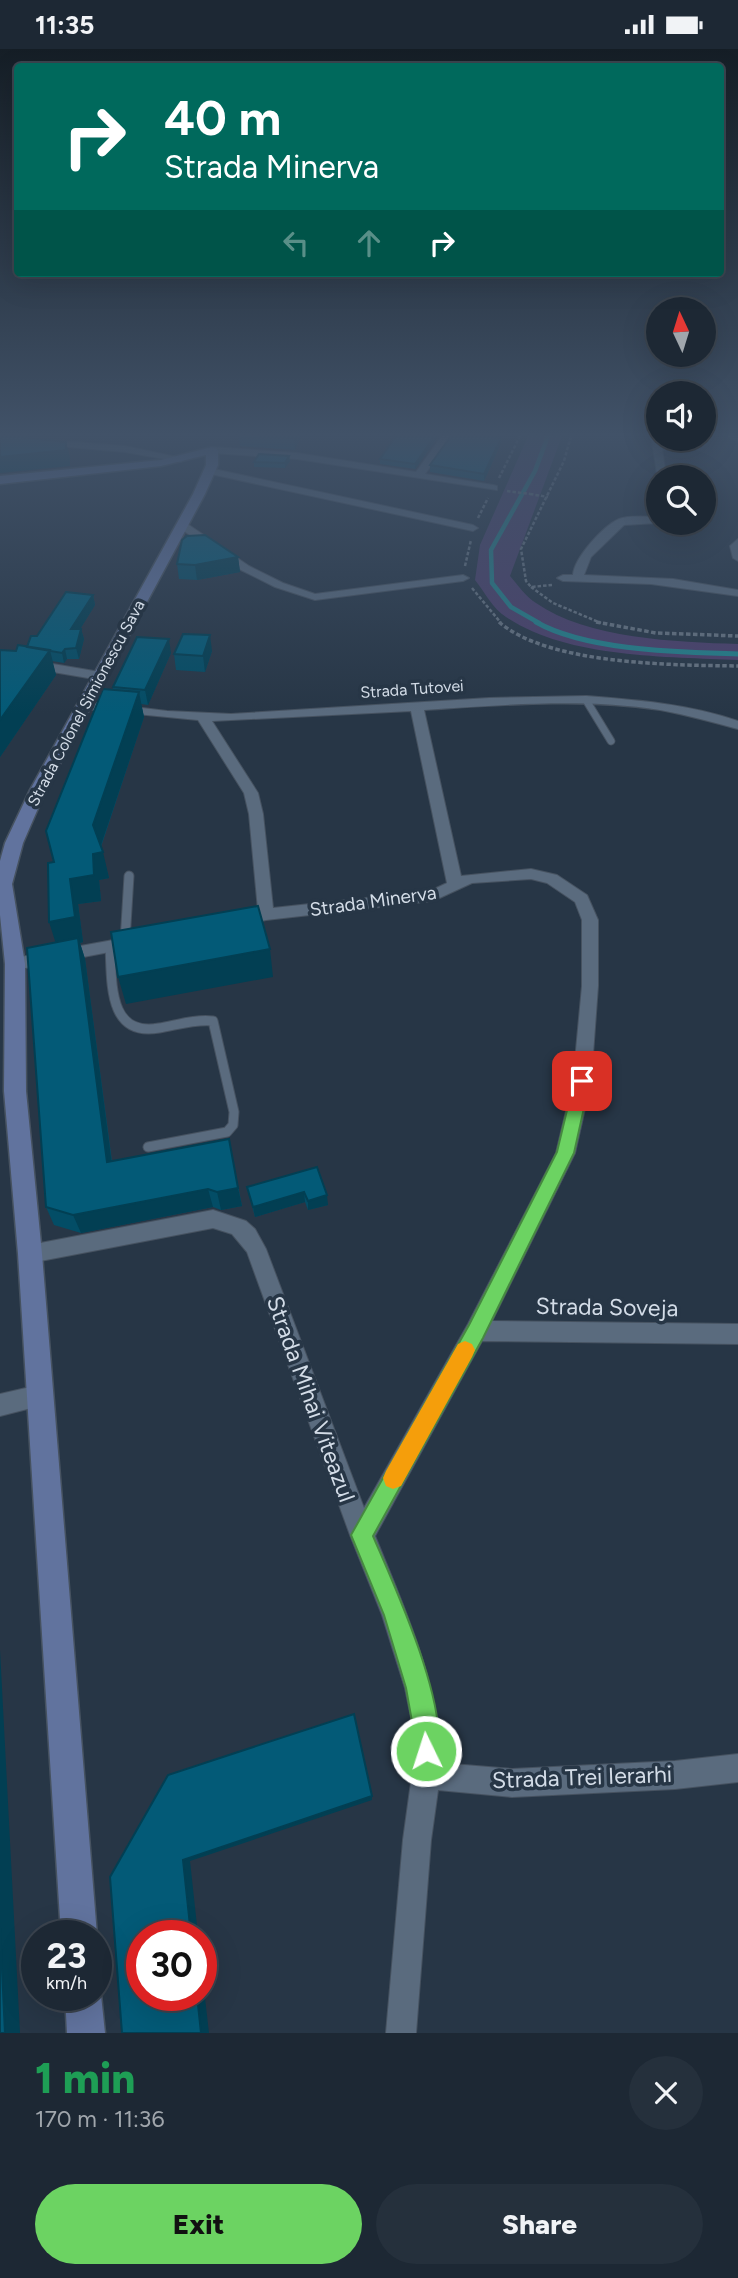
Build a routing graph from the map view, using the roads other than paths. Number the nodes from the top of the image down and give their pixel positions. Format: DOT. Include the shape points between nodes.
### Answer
graph roads {
  1 [pos="180,529"];
  2 [pos="187,529"];
  3 [pos="614,529"];
  4 [pos="738,543"];
  5 [pos="738,558"];
  6 [pos="463,578"];
  7 [pos="564,578"];
  8 [pos="579,578"];
  9 [pos="738,593"];
  10 [pos="0,659"];
  11 [pos="100,677"];
  12 [pos="586,700"];
  13 [pos="85,705"];
  14 [pos="417,707"];
  15 [pos="203,718"];
  16 [pos="738,725"];
  17 [pos="611,741"];
  18 [pos="129,876"];
  19 [pos="1,884"];
  20 [pos="455,884"];
  21 [pos="266,914"];
  22 [pos="215,925"];
  23 [pos="150,938"];
  24 [pos="117,945"];
  25 [pos="15,964"];
  26 [pos="8,1093"];
  27 [pos="148,1147"];
  28 [pos="30,1254"];
  29 [pos="476,1331"];
  30 [pos="738,1334"];
  31 [pos="39,1396"];
  32 [pos="0,1405"];
  33 [pos="362,1535"];
  34 [pos="738,1768"];
  35 [pos="426,1775"];
  36 [pos="78,1920"];
  37 [pos="84,2011"];
  38 [pos="86,2033"];
  39 [pos="401,2033"];
  1 -- 11 [label="main road, Strada Colonel Simionescu Sava"];
  2 -- 6 [label="street" via="250,571 315,597"];
  3 -- 8 [label="street" via="581,561"];
  4 -- 5 [label="street"];
  7 -- 8 [label="street"];
  8 -- 9 [label="street" via="674,582"];
  10 -- 11 [label="street"];
  11 -- 13 [label="main road, Strada Colonel Simionescu Sava"];
  12 -- 14 [label="street, Strada Tutovei"];
  12 -- 16 [label="street, Strada Tutovei" via="657,706"];
  12 -- 17 [label="lane"];
  13 -- 15 [label="street, Strada Tutovei"];
  13 -- 19 [label="main road, Strada Colonel Simionescu Sava" via="38,790"];
  14 -- 15 [label="street, Strada Tutovei"];
  14 -- 20 [label="street"];
  15 -- 21 [label="street" via="251,793"];
  18 -- 24 [label="lane"];
  19 -- 25 [label="main road"];
  20 -- 21 [label="street, Strada Minerva" via="433,897"];
  20 -- 29 [label="street, Strada Minerva" via="469,878 519,875 552,879 580,899 590,920 590,986 574,1124 565,1153"];
  21 -- 22 [label="street, Strada Minerva"];
  23 -- 24 [label="street"];
  24 -- 25 [label="street"];
  24 -- 27 [label="lane" via="117,1006 123,1022 151,1029 213,1021 234,1112 228,1132"];
  25 -- 26 [label="main road"];
  26 -- 28 [label="main road"];
  28 -- 31 [label="main road"];
  28 -- 33 [label="street, Strada Mihai Viteazul" via="213,1219 235,1223 247,1232"];
  29 -- 30 [label="street, Strada Soveja"];
  29 -- 33 [label="street, Strada Minerva"];
  31 -- 32 [label="street"];
  31 -- 36 [label="main road"];
  33 -- 35 [label="street, Strada Mihai Viteazul" via="418,1688 426,1727"];
  34 -- 35 [label="street, Strada Trei Ierarhi" via="512,1783"];
  35 -- 39 [label="street, Strada Mihai Viteazul"];
  37 -- 38 [label="main road"];
}
